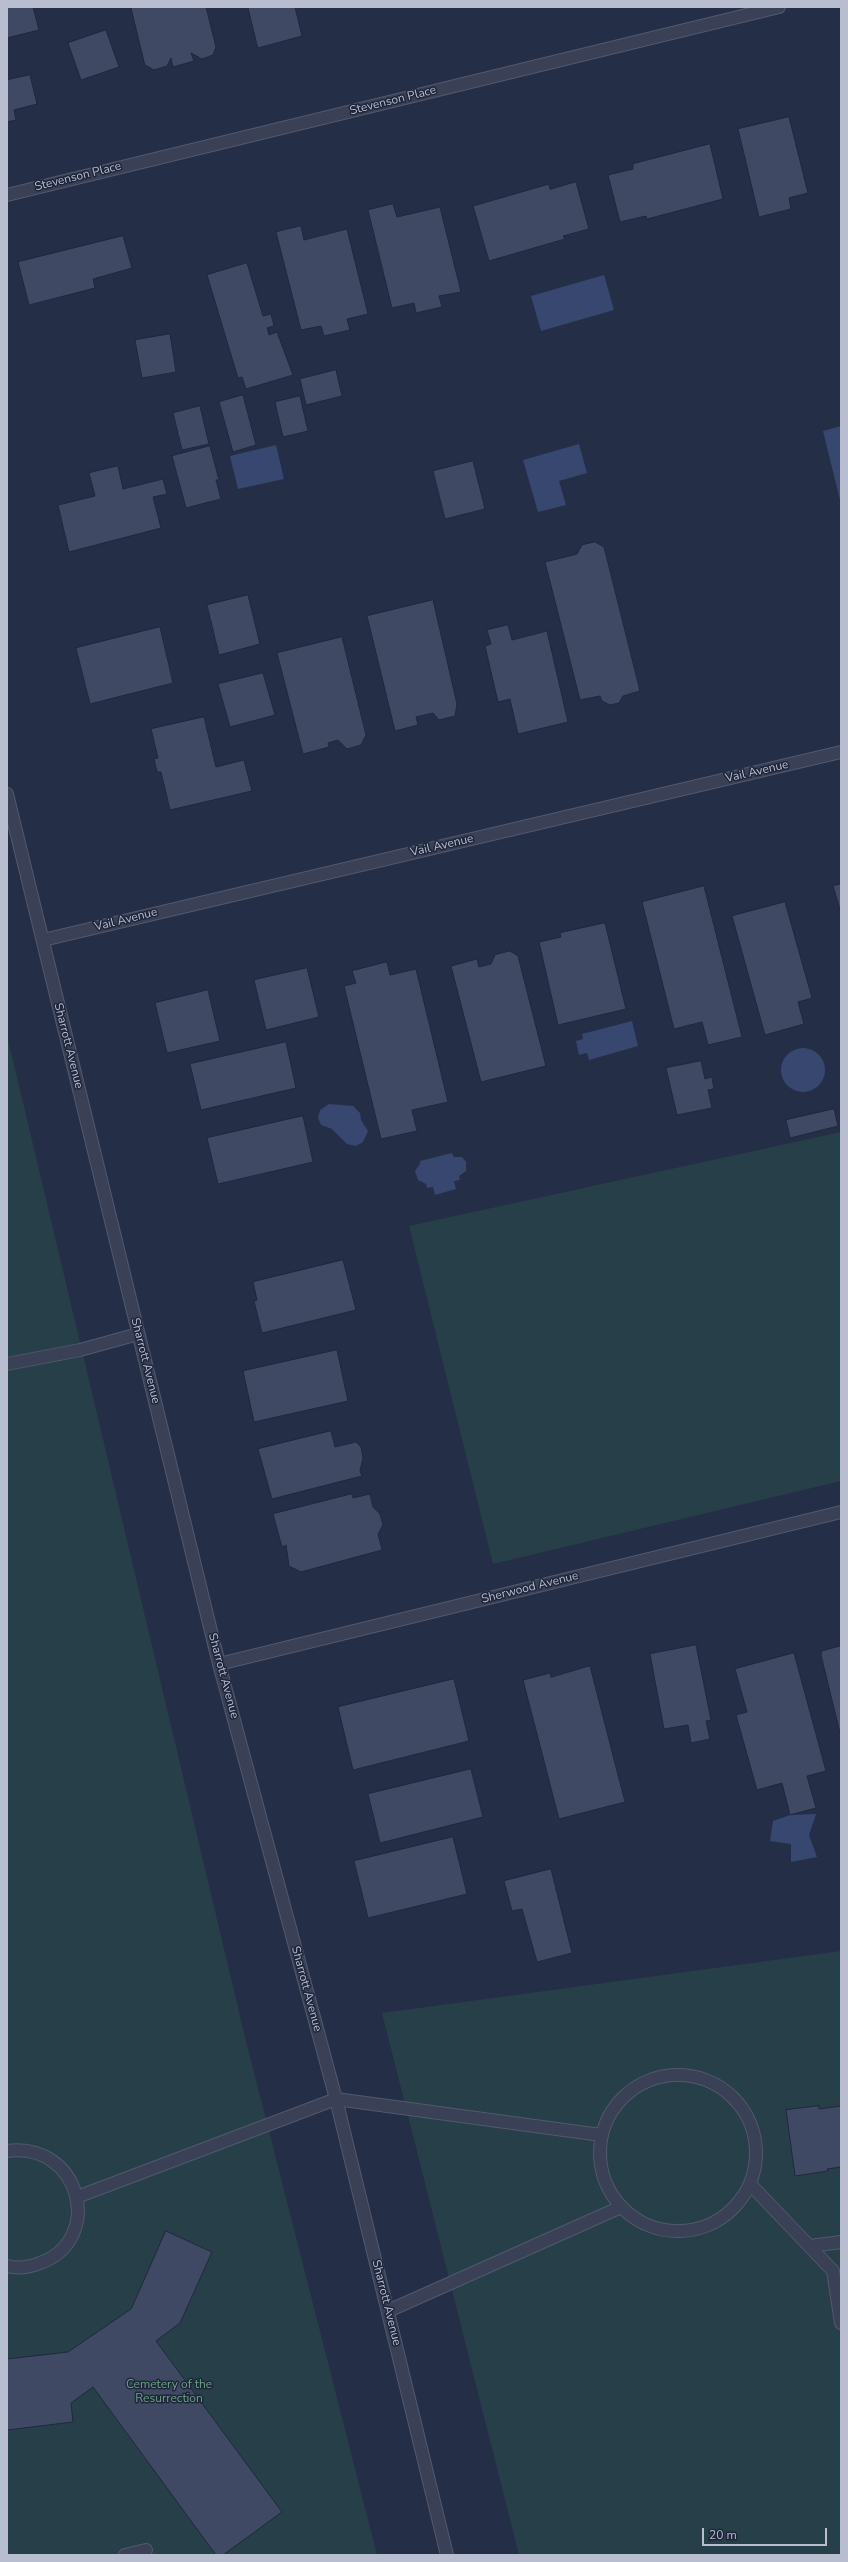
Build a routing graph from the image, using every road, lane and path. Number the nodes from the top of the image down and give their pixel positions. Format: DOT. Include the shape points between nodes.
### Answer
graph roads {
  1 [pos="779,7"];
  2 [pos="7,195"];
  3 [pos="841,752"];
  4 [pos="7,794"];
  5 [pos="43,940"];
  6 [pos="138,1334"];
  7 [pos="7,1364"];
  8 [pos="841,1512"];
  9 [pos="219,1664"];
  10 [pos="336,2099"];
  11 [pos="602,2135"];
  12 [pos="7,2151"];
  13 [pos="750,2184"];
  14 [pos="77,2197"];
  15 [pos="621,2207"];
  16 [pos="841,2242"];
  17 [pos="810,2246"];
  18 [pos="7,2266"];
  19 [pos="388,2311"];
  20 [pos="841,2323"];
  21 [pos="146,2550"];
  22 [pos="125,2555"];
  23 [pos="447,2555"];
  1 -- 2 [label="street, Stevenson Place"];
  3 -- 5 [label="street, Vail Avenue"];
  4 -- 5 [label="street, Sharrott Avenue"];
  5 -- 6 [label="street, Sharrott Avenue"];
  6 -- 7 [label="street" via="80,1350"];
  6 -- 9 [label="street, Sharrott Avenue"];
  8 -- 9 [label="street, Sherwood Avenue"];
  9 -- 10 [label="street, Sharrott Avenue"];
  10 -- 11 [label="street"];
  10 -- 14 [label="street"];
  10 -- 19 [label="street, Sharrott Avenue"];
  11 -- 13 [label="street" via="612,2112 629,2092 651,2080 677,2075 702,2079 726,2091 744,2110 754,2133 757,2159"];
  11 -- 15 [label="street" via="602,2167 607,2186"];
  12 -- 14 [label="street" via="21,2149 40,2153 57,2163 70,2178"];
  13 -- 15 [label="street" via="732,2210 716,2222 692,2230 666,2231 642,2222"];
  13 -- 17 [label="street"];
  14 -- 18 [label="street" via="78,2214 73,2233 63,2249 47,2260 29,2267"];
  15 -- 19 [label="street"];
  16 -- 17 [label="street"];
  17 -- 20 [label="street" via="833,2271"];
  19 -- 23 [label="street, Sharrott Avenue"];
  21 -- 22 [label="street"];
}
